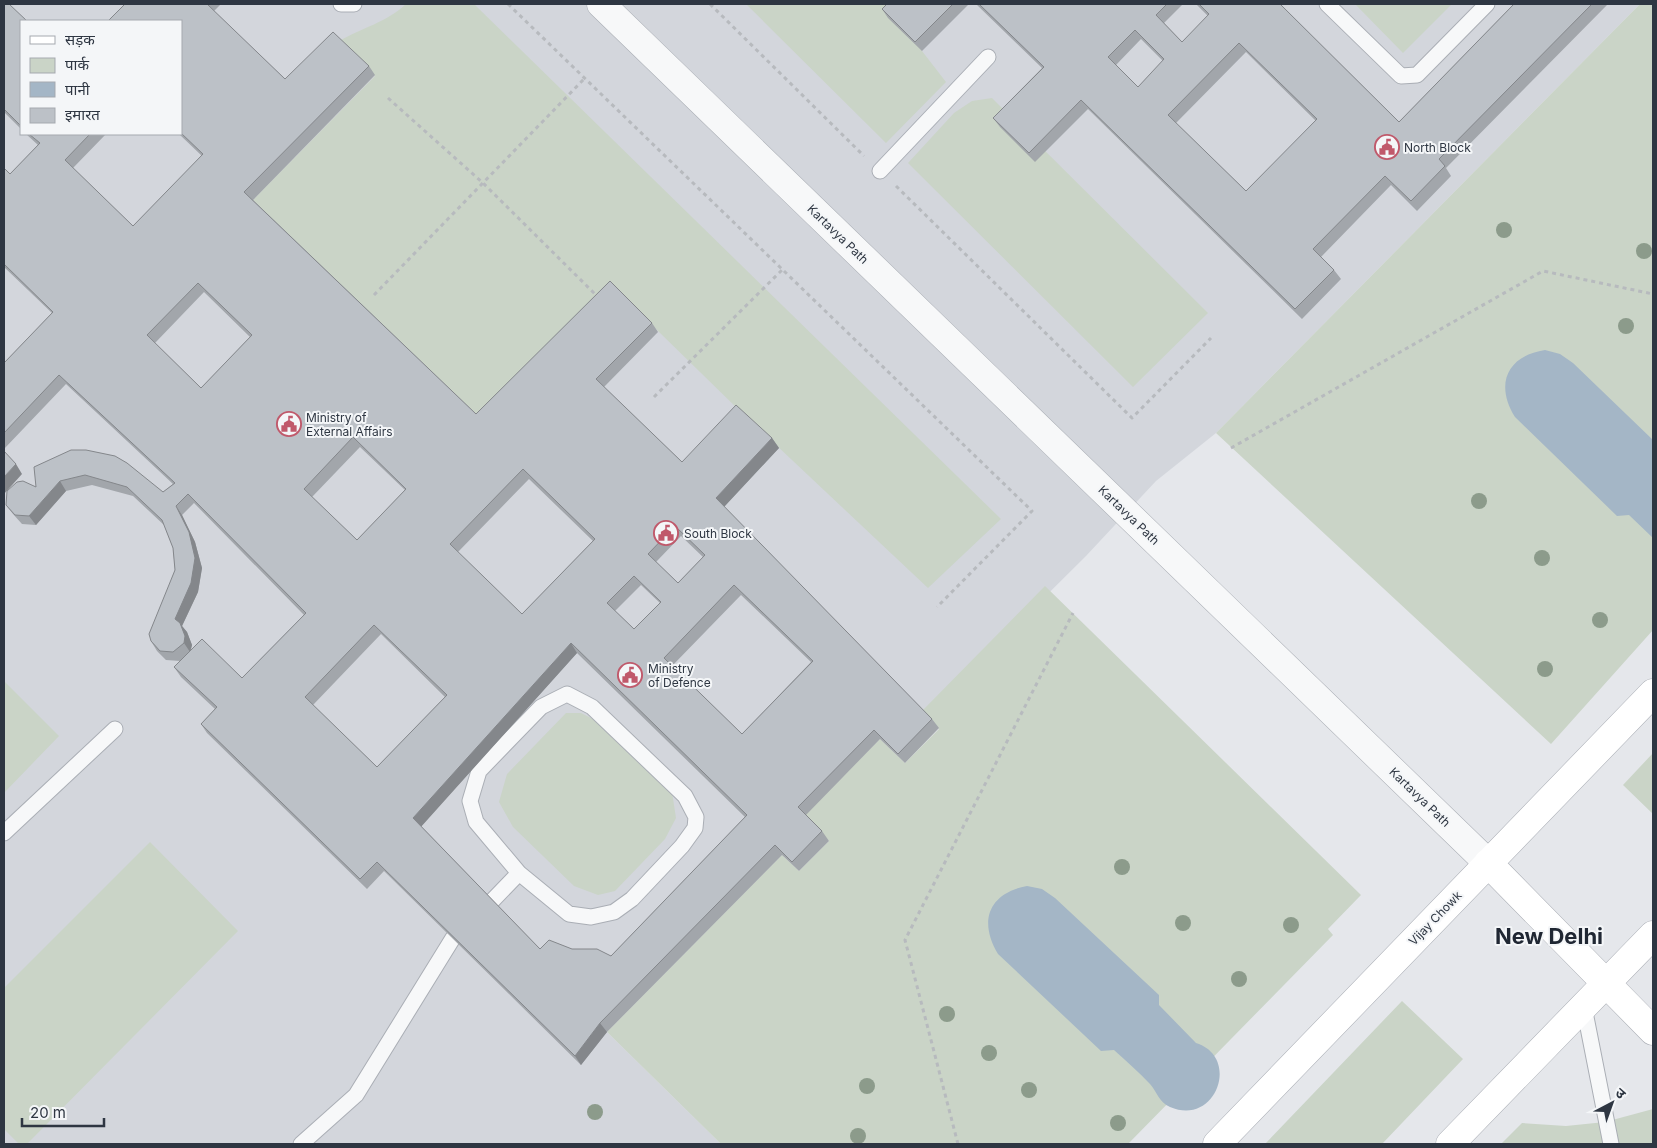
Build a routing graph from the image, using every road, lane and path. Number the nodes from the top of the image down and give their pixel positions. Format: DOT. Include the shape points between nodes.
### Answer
graph roads {
  1 [pos="341,4"];
  2 [pos="354,4"];
  3 [pos="508,4"];
  4 [pos="600,4"];
  5 [pos="710,4"];
  6 [pos="1327,4"];
  7 [pos="1486,4"];
  8 [pos="988,57"];
  9 [pos="585,78"];
  10 [pos="388,98"];
  11 [pos="880,171"];
  12 [pos="483,183"];
  13 [pos="782,270"];
  14 [pos="1653,294"];
  15 [pos="374,295"];
  16 [pos="598,297"];
  17 [pos="1211,338"];
  18 [pos="654,397"];
  19 [pos="1231,448"];
  20 [pos="937,608"];
  21 [pos="1073,613"];
  22 [pos="1653,693"];
  23 [pos="115,729"];
  24 [pos="4,833"];
  25 [pos="1488,863"];
  26 [pos="520,873"];
  27 [pos="492,901"];
  28 [pos="1653,935"];
  29 [pos="453,938"];
  30 [pos="1605,984"];
  31 [pos="1584,1007"];
  32 [pos="1653,1031"];
  33 [pos="300,1144"];
  34 [pos="958,1144"];
  35 [pos="1217,1144"];
  36 [pos="1450,1144"];
  37 [pos="1611,1144"];
  1 -- 2 [label="lane"];
  3 -- 9 [label="path"];
  4 -- 25 [label="street, Kartavya Path"];
  5 -- 11 [label="path"];
  6 -- 7 [label="lane" via="1401,76 1417,75"];
  8 -- 11 [label="lane"];
  9 -- 12 [label="path"];
  9 -- 13 [label="path"];
  10 -- 12 [label="path"];
  11 -- 17 [label="path" via="1132,418"];
  12 -- 15 [label="path"];
  12 -- 16 [label="path"];
  13 -- 18 [label="path"];
  13 -- 20 [label="path" via="1032,511"];
  14 -- 19 [label="path" via="1542,271"];
  21 -- 34 [label="path" via="905,940"];
  22 -- 25 [label="main road, Vijay Chowk"];
  23 -- 24 [label="lane"];
  25 -- 30 [label="main road, Kartavya Path"];
  25 -- 35 [label="main road, Vijay Chowk"];
  26 -- 26 [label="lane" via="569,914 591,917 614,912 632,899 695,828 696,817 685,796 592,707 567,694 541,707 480,771 470,801 476,822"];
  26 -- 27 [label="lane"];
  28 -- 30 [label="main road"];
  29 -- 33 [label="lane" via="356,1095"];
  30 -- 31 [label="main road"];
  30 -- 32 [label="main road, Kartavya Path"];
  31 -- 36 [label="main road"];
  31 -- 37 [label="lane"];
}
